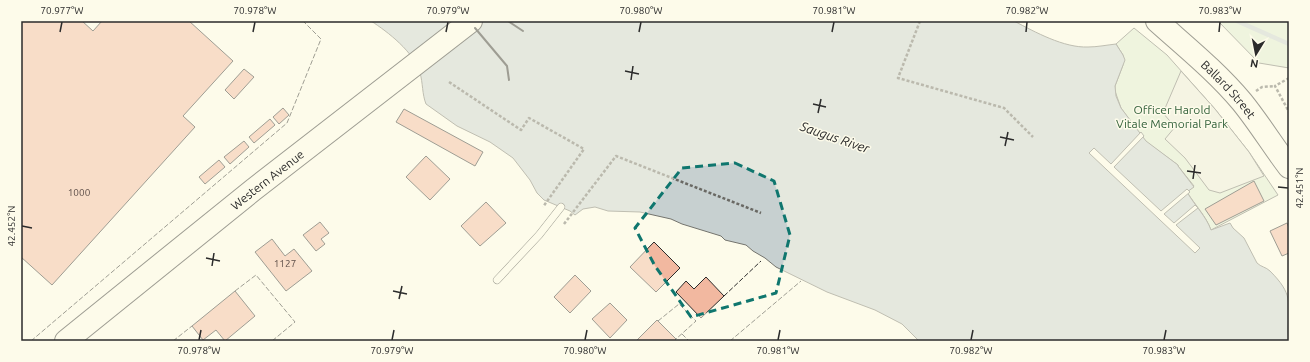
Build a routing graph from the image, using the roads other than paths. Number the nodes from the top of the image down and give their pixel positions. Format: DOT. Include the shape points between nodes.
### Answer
graph roads {
  1 [pos="471,21"];
  2 [pos="1157,21"];
  3 [pos="1289,167"];
  4 [pos="561,207"];
  5 [pos="497,280"];
  6 [pos="66,341"];
  1 -- 6 [label="main road, Western Avenue" via="253,190"];
  2 -- 3 [label="main road, Ballard Street" via="1205,63 1242,102"];
  4 -- 5 [label="lane"];
}
